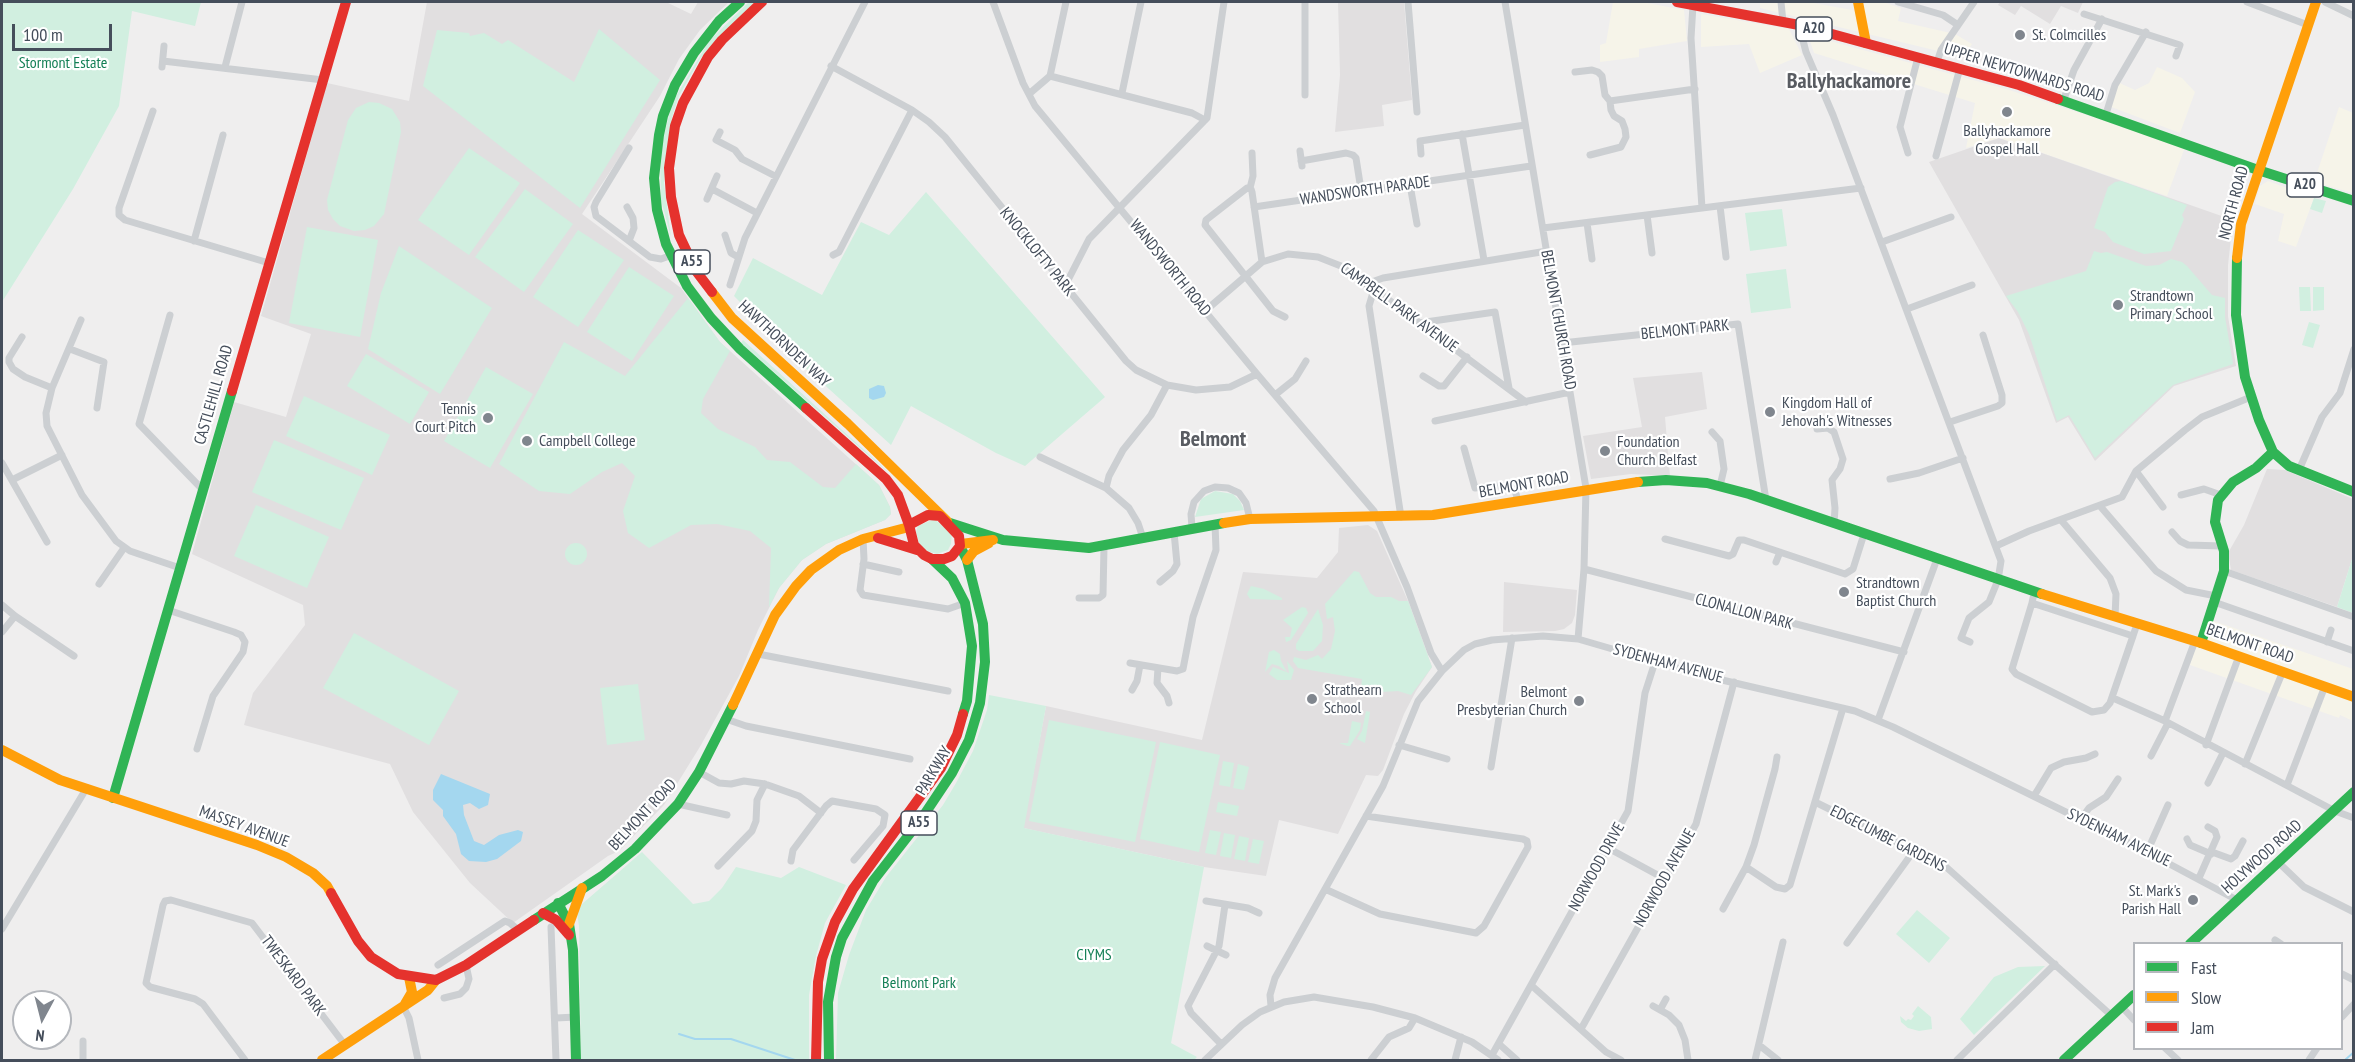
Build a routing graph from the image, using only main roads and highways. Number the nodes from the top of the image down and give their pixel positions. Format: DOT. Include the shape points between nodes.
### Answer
graph roads {
  1 [pos="346,2"];
  2 [pos="740,2"];
  3 [pos="762,2"];
  4 [pos="1677,2"];
  5 [pos="1858,2"];
  6 [pos="2316,2"];
  7 [pos="1866,43"];
  8 [pos="2258,170"];
  9 [pos="2354,201"];
  10 [pos="2273,452"];
  11 [pos="2354,492"];
  12 [pos="949,522"];
  13 [pos="909,526"];
  14 [pos="869,538"];
  15 [pos="999,540"];
  16 [pos="961,545"];
  17 [pos="917,550"];
  18 [pos="932,559"];
  19 [pos="967,560"];
  20 [pos="2198,642"];
  21 [pos="2354,697"];
  22 [pos="2,750"];
  23 [pos="2354,792"];
  24 [pos="113,798"];
  25 [pos="582,888"];
  26 [pos="558,903"];
  27 [pos="543,913"];
  28 [pos="569,924"];
  29 [pos="572,937"];
  30 [pos="2192,942"];
  31 [pos="409,977"];
  32 [pos="436,980"];
  33 [pos="2133,996"];
  34 [pos="403,1006"];
  35 [pos="328,1059"];
  36 [pos="576,1060"];
  37 [pos="816,1060"];
  38 [pos="829,1060"];
  39 [pos="2064,1060"];
  1 -- 24 [label="main road, CASTLEHILL ROAD"];
  2 -- 13 [label="main road, HAWTHORNDEN WAY / A55" via="694,53 663,116 654,178 657,210 671,256 698,303 736,345 886,479 898,495"];
  3 -- 12 [label="main road, HAWTHORNDEN WAY / A55" via="722,40 702,66 683,103 670,152 670,197 679,236 696,271 732,318"];
  4 -- 7 [label="main road, UPPER NEWTOWNARDS ROAD / A20" via="1732,8"];
  5 -- 7 [label="main road"];
  6 -- 8 [label="main road, NORTH ROAD"];
  7 -- 8 [label="main road, UPPER NEWTOWNARDS ROAD / A20" via="2064,99"];
  8 -- 9 [label="main road, UPPER NEWTOWNARDS ROAD / A20"];
  8 -- 10 [label="main road, NORTH ROAD" via="2241,224 2236,264 2238,337 2251,397"];
  10 -- 11 [label="main road" via="2299,470"];
  10 -- 20 [label="main road" via="2233,482 2216,507 2224,571"];
  12 -- 13 [label="main road" via="928,515"];
  12 -- 15 [label="main road, BELMONT ROAD"];
  12 -- 16 [label="main road, A55"];
  13 -- 14 [label="main road, BELMONT ROAD"];
  13 -- 17 [label="main road, A55"];
  14 -- 17 [label="main road"];
  14 -- 25 [label="main road, BELMONT ROAD" via="825,558 796,586 775,615 726,720 678,804 627,856"];
  15 -- 16 [label="main road, BELMONT ROAD"];
  15 -- 19 [label="main road" via="974,551"];
  15 -- 20 [label="main road, BELMONT ROAD" via="1068,548 1104,547 1250,519 1401,517 1457,512 1586,488 1686,481 1766,500 1998,580 2034,597"];
  16 -- 18 [label="main road" via="951,556"];
  16 -- 19 [label="main road, PARKWAY / A55"];
  17 -- 18 [label="main road, A55"];
  18 -- 37 [label="main road, PARKWAY / A55" via="952,578 965,603 972,646 963,717 941,768 853,890 835,922 818,982"];
  19 -- 38 [label="main road, PARKWAY / A55" via="985,643 975,720 952,773 873,881 842,938 829,994"];
  20 -- 21 [label="main road, BELMONT ROAD"];
  22 -- 24 [label="main road, MASSEY AVENUE" via="42,772"];
  23 -- 30 [label="main road, HOLYWOOD ROAD"];
  24 -- 31 [label="main road, MASSEY AVENUE" via="286,857 327,885 371,957 385,968"];
  25 -- 26 [label="main road, BELMONT ROAD"];
  25 -- 28 [label="main road"];
  26 -- 27 [label="main road, BELMONT ROAD"];
  26 -- 28 [label="main road"];
  27 -- 29 [label="main road"];
  27 -- 32 [label="main road, BELMONT ROAD" via="466,965"];
  28 -- 29 [label="main road"];
  29 -- 36 [label="main road"];
  31 -- 32 [label="main road, MASSEY AVENUE"];
  31 -- 34 [label="main road" via="412,992"];
  32 -- 34 [label="main road, BELMONT ROAD"];
  33 -- 39 [label="main road"];
  34 -- 35 [label="main road, BELMONT ROAD"];
}
